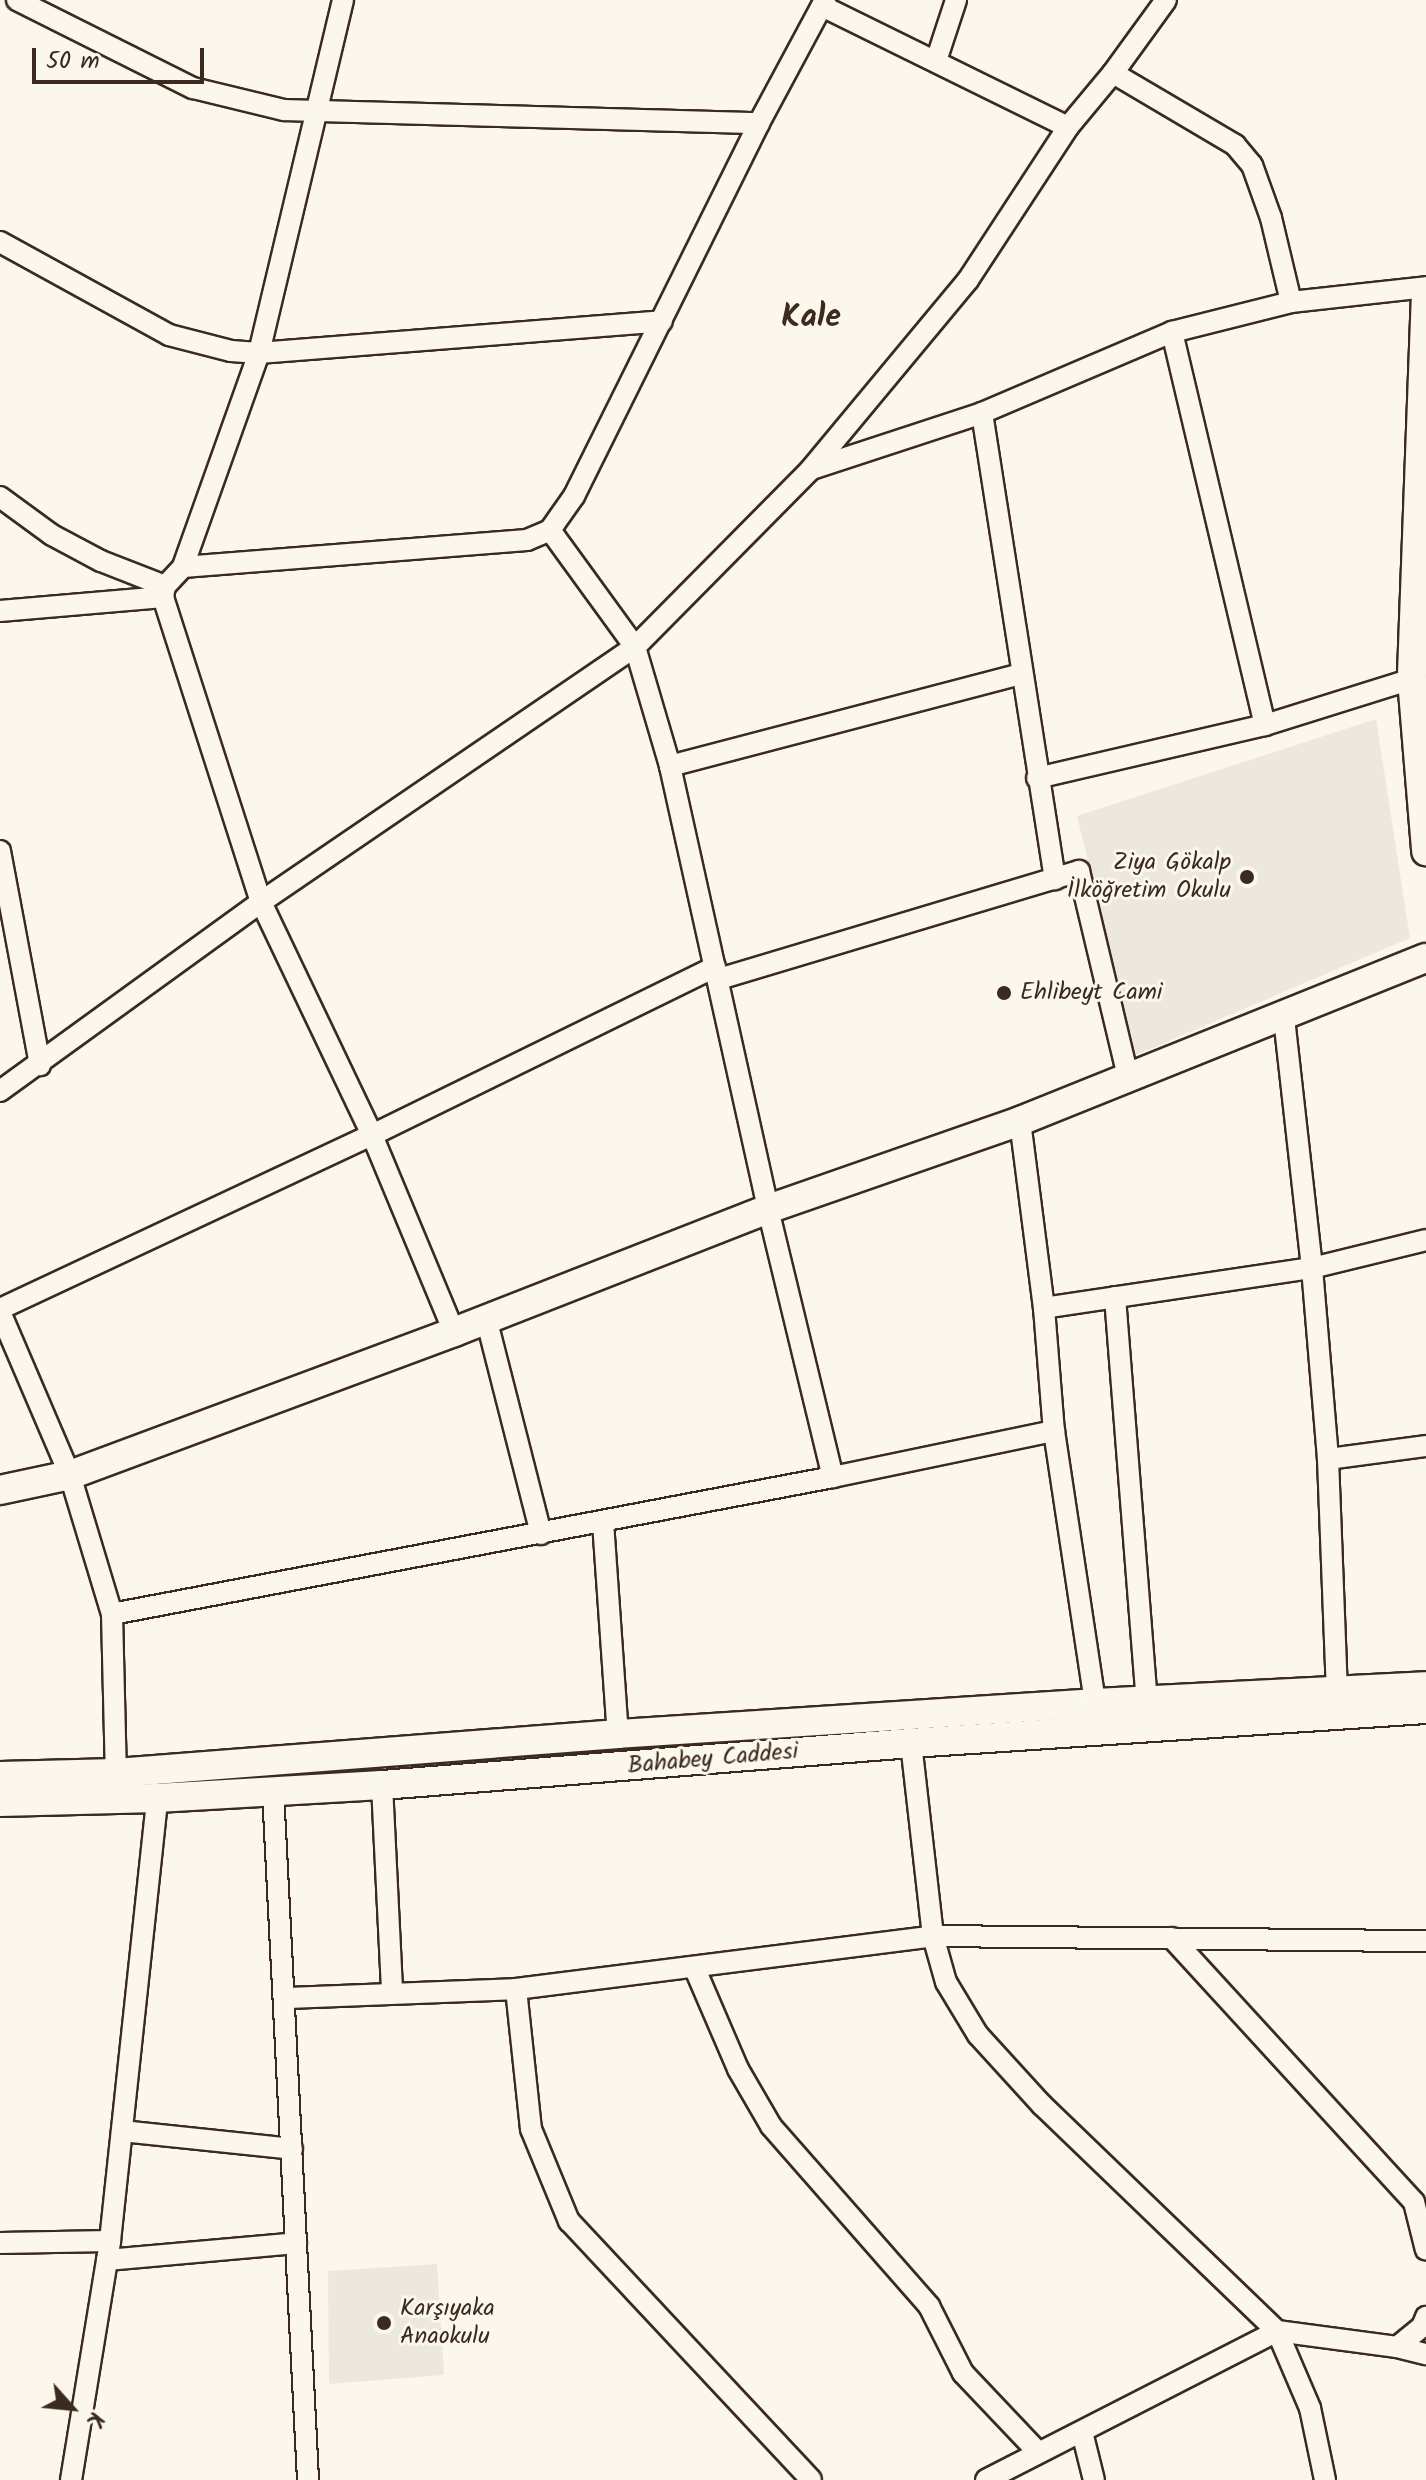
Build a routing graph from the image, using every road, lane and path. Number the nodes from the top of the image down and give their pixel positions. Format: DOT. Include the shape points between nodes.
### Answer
graph roads {
  1 [pos="17,0"];
  2 [pos="343,0"];
  3 [pos="956,0"];
  4 [pos="1166,0"];
  5 [pos="824,3"];
  6 [pos="936,61"];
  7 [pos="1113,73"];
  8 [pos="317,114"];
  9 [pos="759,123"];
  10 [pos="1068,127"];
  11 [pos="0,242"];
  12 [pos="1426,289"];
  13 [pos="1291,302"];
  14 [pos="662,321"];
  15 [pos="1172,332"];
  16 [pos="259,353"];
  17 [pos="982,413"];
  18 [pos="811,469"];
  19 [pos="0,497"];
  20 [pos="550,530"];
  21 [pos="183,567"];
  22 [pos="164,592"];
  23 [pos="0,611"];
  24 [pos="635,647"];
  25 [pos="1021,674"];
  26 [pos="1412,679"];
  27 [pos="1420,717"];
  28 [pos="1265,725"];
  29 [pos="670,766"];
  30 [pos="1037,778"];
  31 [pos="0,851"];
  32 [pos="1426,851"];
  33 [pos="1055,879"];
  34 [pos="261,902"];
  35 [pos="1426,958"];
  36 [pos="717,973"];
  37 [pos="1284,1018"];
  38 [pos="40,1065"];
  39 [pos="1128,1077"];
  40 [pos="0,1091"];
  41 [pos="1020,1121"];
  42 [pos="372,1135"];
  43 [pos="768,1209"];
  44 [pos="1426,1240"];
  45 [pos="1312,1268"];
  46 [pos="1115,1297"];
  47 [pos="1044,1308"];
  48 [pos="0,1310"];
  49 [pos="486,1318"];
  50 [pos="454,1332"];
  51 [pos="1054,1431"];
  52 [pos="1426,1446"];
  53 [pos="1328,1459"];
  54 [pos="70,1475"];
  55 [pos="833,1477"];
  56 [pos="0,1490"];
  57 [pos="603,1522"];
  58 [pos="541,1534"];
  59 [pos="112,1614"];
  60 [pos="1426,1686"];
  61 [pos="1337,1691"];
  62 [pos="1095,1703"];
  63 [pos="1147,1703"];
  64 [pos="1426,1709"];
  65 [pos="618,1734"];
  66 [pos="911,1743"];
  67 [pos="116,1773"];
  68 [pos="0,1776"];
  69 [pos="382,1785"];
  70 [pos="273,1791"];
  71 [pos="157,1798"];
  72 [pos="0,1802"];
  73 [pos="933,1936"];
  74 [pos="1172,1938"];
  75 [pos="1426,1941"];
  76 [pos="695,1969"];
  77 [pos="516,1989"];
  78 [pos="392,1993"];
  79 [pos="285,1998"];
  80 [pos="122,2131"];
  81 [pos="292,2149"];
  82 [pos="0,2243"];
  83 [pos="296,2243"];
  84 [pos="1426,2250"];
  85 [pos="108,2251"];
  86 [pos="1426,2317"];
  87 [pos="1277,2331"];
  88 [pos="1397,2347"];
  89 [pos="1426,2354"];
  90 [pos="1082,2432"];
  91 [pos="1039,2453"];
  92 [pos="71,2480"];
  93 [pos="308,2480"];
  94 [pos="811,2480"];
  95 [pos="986,2480"];
  96 [pos="1094,2480"];
  97 [pos="1325,2480"];
  1 -- 8 [label="street" via="193,88"];
  2 -- 8 [label="street"];
  3 -- 6 [label="street"];
  4 -- 7 [label="street"];
  5 -- 6 [label="street"];
  5 -- 9 [label="street"];
  6 -- 10 [label="street"];
  7 -- 10 [label="street"];
  7 -- 13 [label="street" via="1235,145 1252,165"];
  8 -- 9 [label="street"];
  8 -- 16 [label="street"];
  9 -- 14 [label="street"];
  10 -- 18 [label="street" via="968,280"];
  11 -- 16 [label="street" via="169,335"];
  12 -- 13 [label="street"];
  12 -- 26 [label="street"];
  13 -- 15 [label="street"];
  14 -- 16 [label="street"];
  14 -- 20 [label="street" via="574,496"];
  15 -- 17 [label="street"];
  15 -- 28 [label="street"];
  16 -- 21 [label="street"];
  17 -- 18 [label="street"];
  17 -- 25 [label="street"];
  18 -- 24 [label="street"];
  19 -- 22 [label="street" via="52,535"];
  20 -- 21 [label="street" via="527,540"];
  20 -- 24 [label="street"];
  21 -- 22 [label="street"];
  22 -- 23 [label="street"];
  22 -- 34 [label="street"];
  24 -- 29 [label="street"];
  24 -- 34 [label="street"];
  25 -- 29 [label="street"];
  25 -- 30 [label="street"];
  26 -- 27 [label="street"];
  26 -- 28 [label="street"];
  27 -- 32 [label="street"];
  28 -- 30 [label="street"];
  29 -- 36 [label="street"];
  30 -- 33 [label="street"];
  31 -- 38 [label="street"];
  33 -- 36 [label="street"];
  33 -- 39 [label="street" via="1079,871"];
  34 -- 38 [label="street"];
  34 -- 42 [label="street"];
  35 -- 37 [label="street"];
  36 -- 42 [label="street"];
  36 -- 43 [label="street"];
  37 -- 39 [label="street"];
  37 -- 45 [label="street"];
  38 -- 40 [label="street"];
  39 -- 41 [label="street"];
  41 -- 43 [label="street"];
  41 -- 47 [label="street"];
  42 -- 48 [label="street"];
  42 -- 50 [label="street"];
  43 -- 49 [label="street"];
  43 -- 55 [label="street"];
  44 -- 45 [label="street"];
  45 -- 46 [label="street"];
  45 -- 53 [label="street"];
  46 -- 47 [label="street"];
  46 -- 63 [label="street"];
  47 -- 51 [label="street"];
  48 -- 54 [label="street"];
  49 -- 50 [label="street"];
  49 -- 58 [label="street"];
  50 -- 54 [label="street"];
  51 -- 55 [label="street"];
  51 -- 62 [label="street"];
  52 -- 53 [label="street"];
  53 -- 61 [label="street"];
  54 -- 56 [label="street"];
  54 -- 59 [label="street"];
  55 -- 57 [label="street"];
  57 -- 58 [label="street"];
  57 -- 65 [label="street"];
  58 -- 59 [label="street"];
  59 -- 67 [label="street"];
  60 -- 61 [label="street, Bahabey Caddesi"];
  61 -- 63 [label="street, Bahabey Caddesi"];
  62 -- 63 [label="street, Bahabey Caddesi"];
  62 -- 65 [label="street, Bahabey Caddesi"];
  64 -- 66 [label="street, Bahabey Caddesi"];
  65 -- 67 [label="street, Bahabey Caddesi"];
  66 -- 69 [label="street, Bahabey Caddesi"];
  66 -- 73 [label="street"];
  67 -- 68 [label="street, Bahabey Caddesi"];
  69 -- 70 [label="street, Bahabey Caddesi"];
  69 -- 78 [label="street"];
  70 -- 71 [label="street, Bahabey Caddesi"];
  70 -- 79 [label="street"];
  71 -- 72 [label="street, Bahabey Caddesi"];
  71 -- 80 [label="street"];
  73 -- 74 [label="street"];
  73 -- 76 [label="street"];
  73 -- 87 [label="street" via="946,1982 978,2035 1042,2105"];
  74 -- 75 [label="street"];
  74 -- 84 [label="street" via="1414,2202"];
  76 -- 77 [label="street"];
  76 -- 91 [label="street" via="738,2069 771,2126 929,2306 963,2373"];
  77 -- 78 [label="street"];
  77 -- 94 [label="street" via="531,2129 569,2221"];
  78 -- 79 [label="street"];
  79 -- 81 [label="street"];
  80 -- 81 [label="street"];
  80 -- 85 [label="street"];
  81 -- 83 [label="street"];
  82 -- 85 [label="street"];
  83 -- 85 [label="street"];
  83 -- 93 [label="street"];
  85 -- 92 [label="street"];
  86 -- 88 [label="street" via="1422,2327"];
  87 -- 88 [label="street"];
  87 -- 90 [label="street"];
  87 -- 97 [label="street" via="1310,2408"];
  88 -- 89 [label="street"];
  90 -- 91 [label="street"];
  90 -- 96 [label="street"];
  91 -- 95 [label="street"];
}
